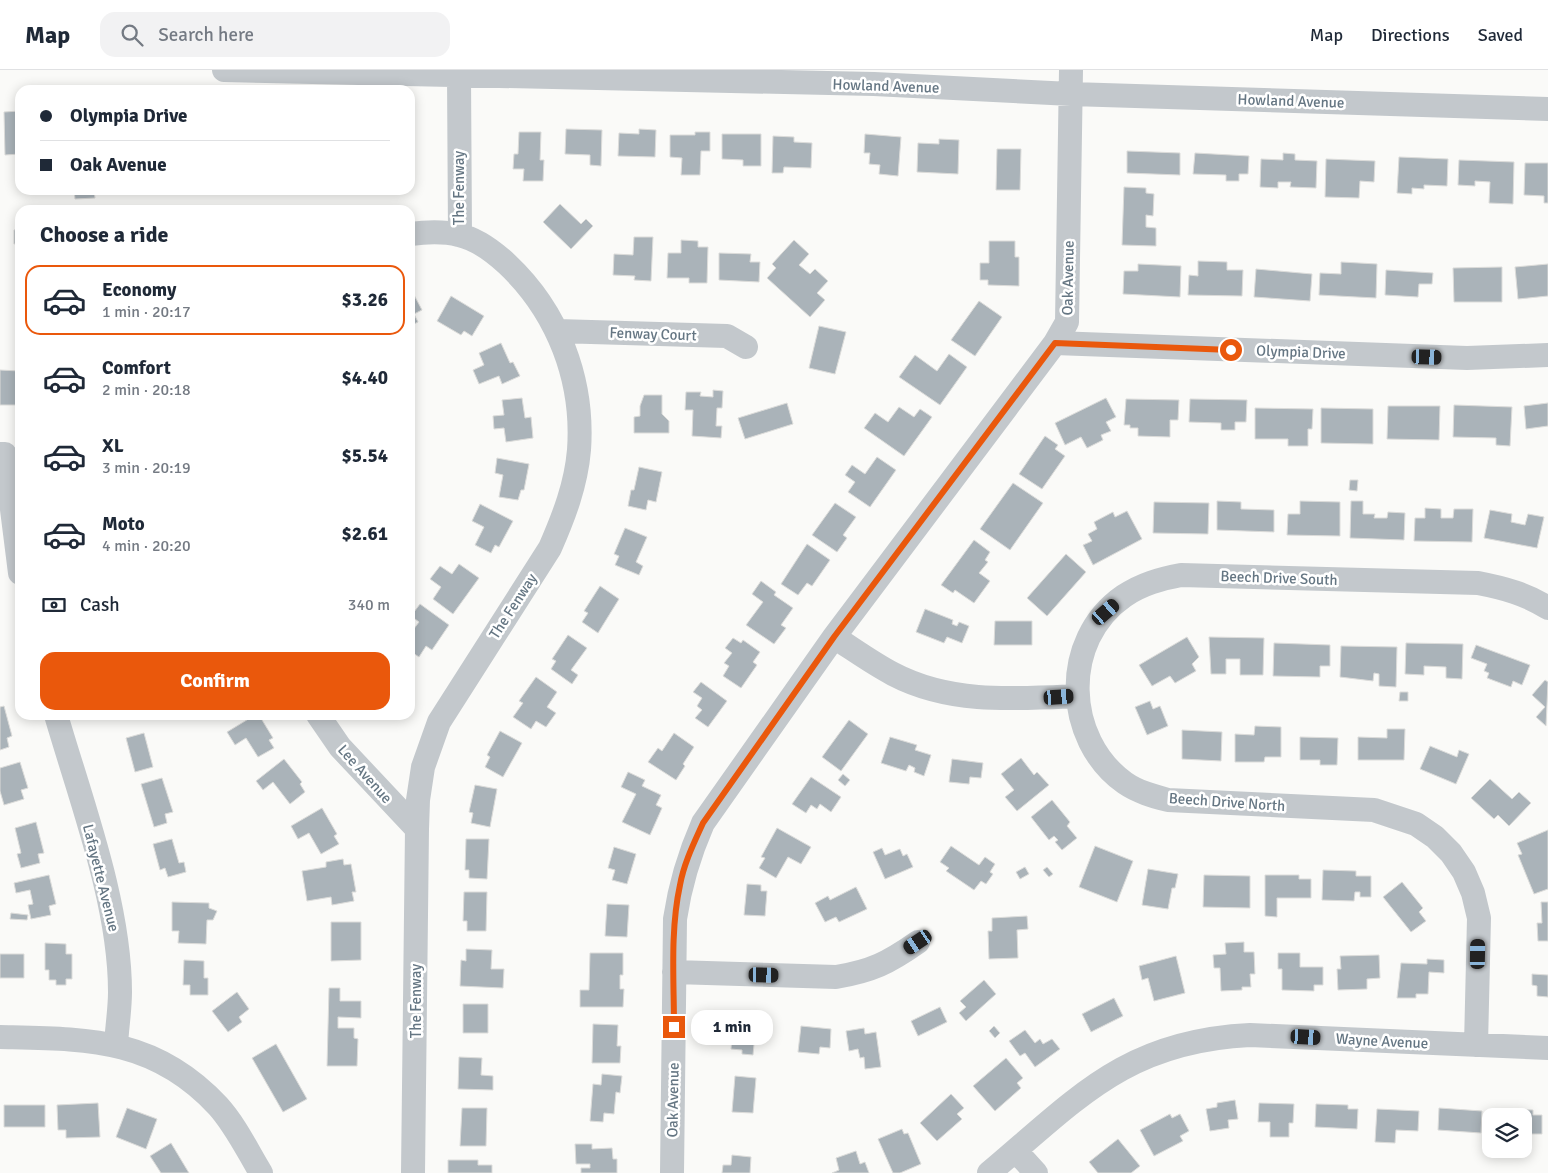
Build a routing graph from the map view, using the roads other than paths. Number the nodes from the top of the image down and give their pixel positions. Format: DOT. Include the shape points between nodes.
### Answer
graph roads {
  1 [pos="224,70"];
  2 [pos="1071,70"];
  3 [pos="649,75"];
  4 [pos="459,76"];
  5 [pos="1071,94"];
  6 [pos="1548,109"];
  7 [pos="415,233"];
  8 [pos="460,235"];
  9 [pos="557,331"];
  10 [pos="1055,343"];
  11 [pos="746,347"];
  12 [pos="1548,355"];
  13 [pos="3,454"];
  14 [pos="15,538"];
  15 [pos="1548,608"];
  16 [pos="834,637"];
  17 [pos="1077,696"];
  18 [pos="57,720"];
  19 [pos="321,720"];
  20 [pos="417,829"];
  21 [pos="918,942"];
  22 [pos="674,972"];
  23 [pos="0,1037"];
  24 [pos="116,1045"];
  25 [pos="1476,1045"];
  26 [pos="1548,1048"];
  27 [pos="1016,1151"];
  28 [pos="261,1173"];
  29 [pos="413,1173"];
  30 [pos="672,1173"];
  31 [pos="989,1173"];
  32 [pos="1036,1173"];
  1 -- 4 [label="street, Howland Avenue"];
  2 -- 5 [label="street, Oak Avenue"];
  3 -- 4 [label="street, Howland Avenue"];
  3 -- 5 [label="street, Howland Avenue"];
  4 -- 8 [label="street, The Fenway"];
  5 -- 6 [label="street, Howland Avenue"];
  5 -- 10 [label="street, Oak Avenue" via="1068,322"];
  7 -- 8 [label="street"];
  8 -- 9 [label="street, The Fenway" via="497,255 520,276 540,301"];
  9 -- 11 [label="street, Fenway Court" via="727,336"];
  9 -- 20 [label="street, The Fenway" via="574,380 579,416 574,484 550,548 439,722 424,767"];
  10 -- 12 [label="street, Olympia Drive" via="1467,358"];
  10 -- 16 [label="street, Oak Avenue"];
  13 -- 14 [label="street"];
  15 -- 17 [label="street, Beech Drive South" via="1507,589 1478,583 1181,575 1140,587 1106,612 1091,632 1082,654"];
  16 -- 17 [label="street" via="894,674 937,691 1004,700"];
  16 -- 22 [label="street, Oak Avenue" via="703,823 680,884 675,919"];
  17 -- 25 [label="street, Beech Drive North" via="1082,726 1091,747 1126,784 1146,794 1168,800 1374,810 1416,824 1435,837 1464,872 1479,918"];
  18 -- 24 [label="street, Lafayette Avenue" via="107,891 116,941 120,992"];
  19 -- 20 [label="street, Lee Avenue" via="340,747"];
  20 -- 29 [label="street, The Fenway"];
  21 -- 22 [label="street" via="889,962 836,977"];
  22 -- 30 [label="street, Oak Avenue"];
  23 -- 24 [label="street" via="84,1039"];
  24 -- 28 [label="street" via="141,1053 194,1084 218,1106 240,1135"];
  25 -- 26 [label="street, Wayne Avenue"];
  25 -- 27 [label="street, Wayne Avenue" via="1250,1035 1185,1042 1154,1052 1092,1086"];
  27 -- 31 [label="street, Wayne Avenue"];
  27 -- 32 [label="street"];
}
